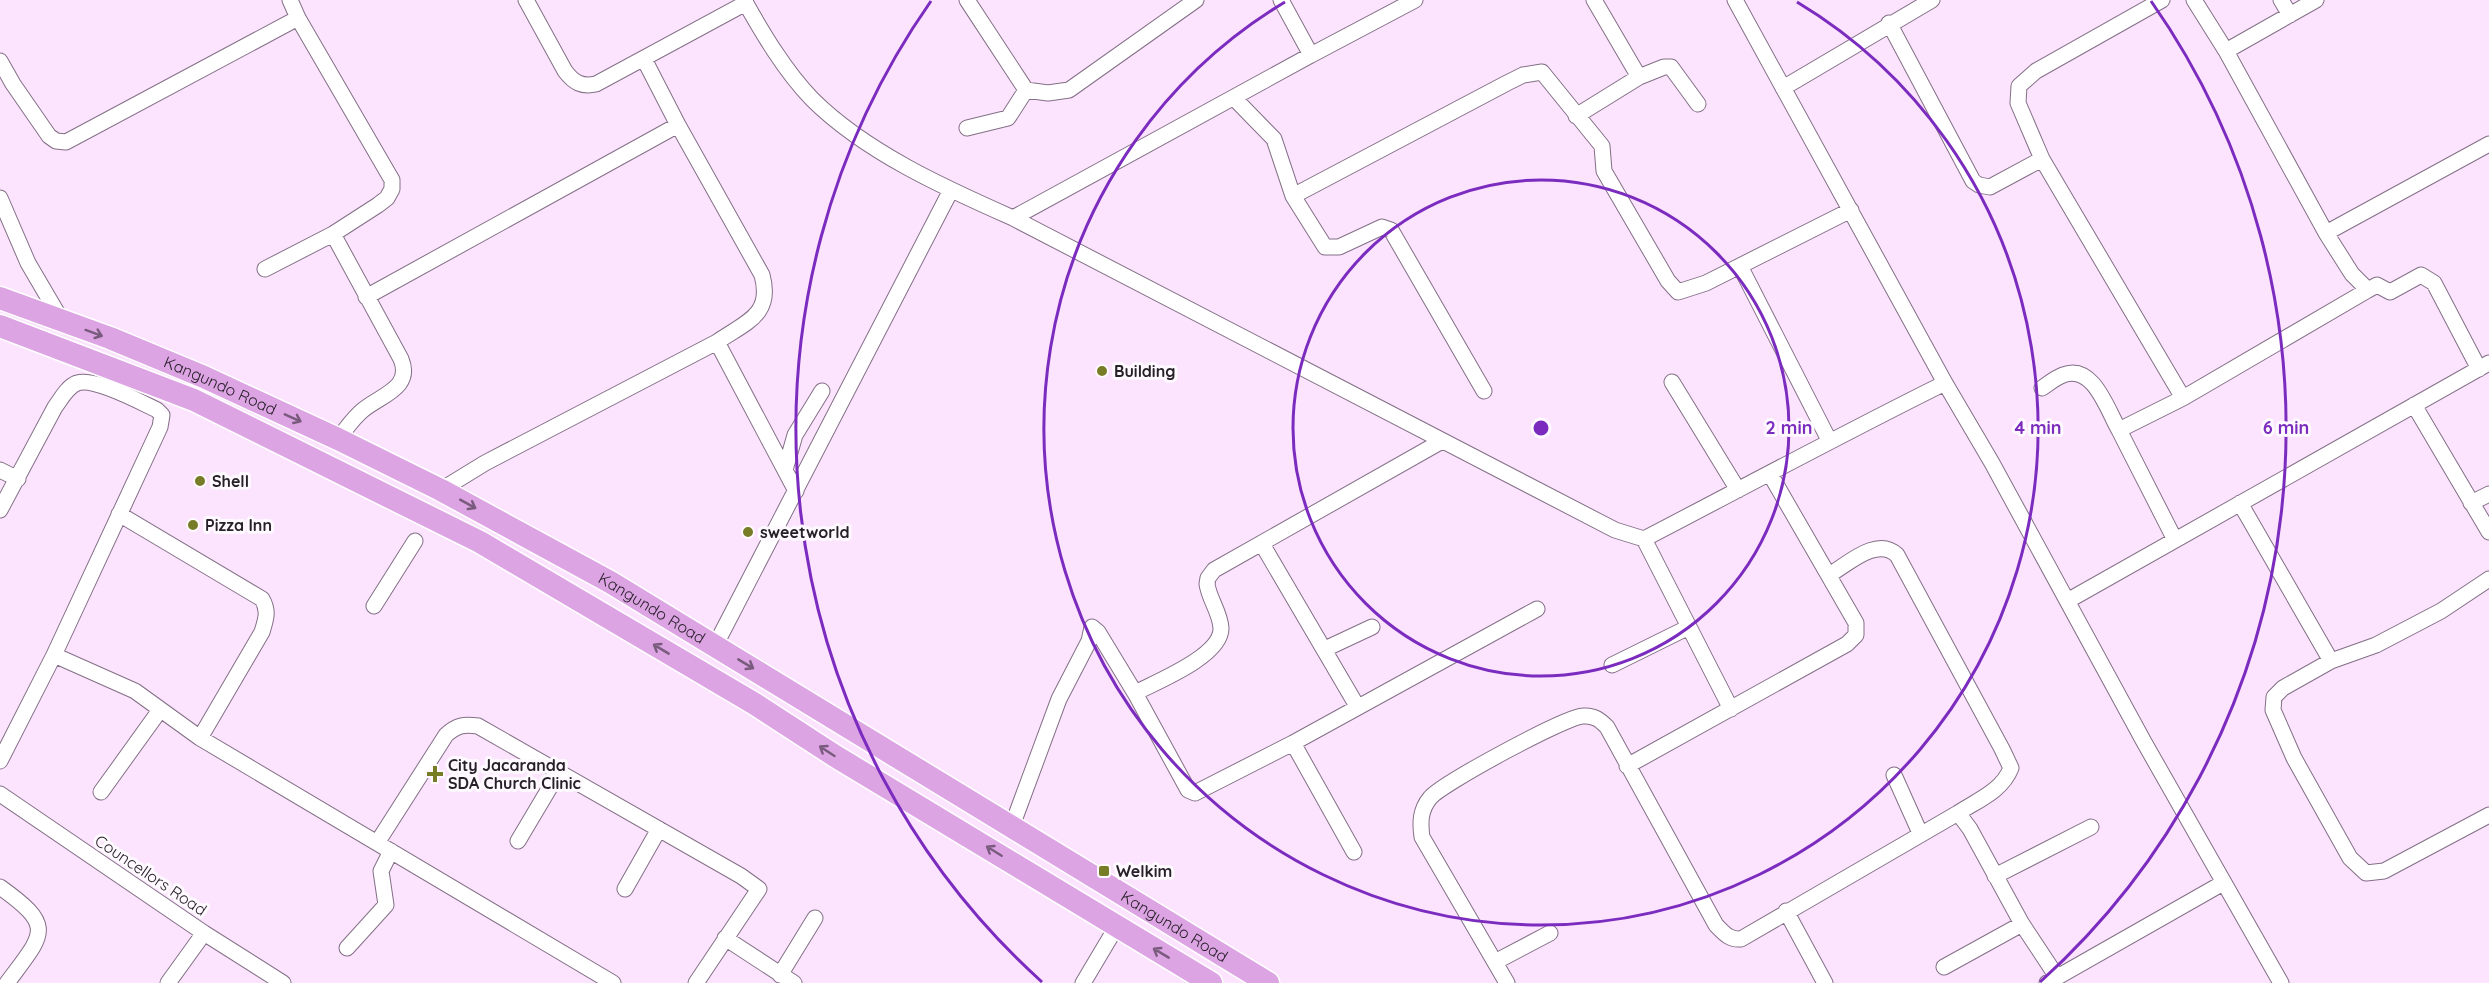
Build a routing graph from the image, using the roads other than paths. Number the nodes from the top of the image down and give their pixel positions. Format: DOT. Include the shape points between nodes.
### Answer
graph roads {
  1 [pos="290,0"];
  2 [pos="526,0"];
  3 [pos="967,0"];
  4 [pos="1197,0"];
  5 [pos="1281,0"];
  6 [pos="1415,0"];
  7 [pos="1594,0"];
  8 [pos="1735,0"];
  9 [pos="1932,0"];
  10 [pos="2162,0"];
  11 [pos="2194,0"];
  12 [pos="2281,0"];
  13 [pos="2316,0"];
  14 [pos="745,1"];
  15 [pos="2290,15"];
  16 [pos="298,18"];
  17 [pos="1889,23"];
  18 [pos="2226,51"];
  19 [pos="1311,55"];
  20 [pos="644,59"];
  21 [pos="0,61"];
  22 [pos="1639,77"];
  23 [pos="13,84"];
  24 [pos="1783,88"];
  25 [pos="1026,90"];
  26 [pos="0,94"];
  27 [pos="1234,98"];
  28 [pos="1698,104"];
  29 [pos="1576,116"];
  30 [pos="678,125"];
  31 [pos="967,128"];
  32 [pos="2489,144"];
  33 [pos="2042,159"];
  34 [pos="951,190"];
  35 [pos="1293,196"];
  36 [pos="0,198"];
  37 [pos="1851,210"];
  38 [pos="1013,218"];
  39 [pos="2326,232"];
  40 [pos="333,234"];
  41 [pos="1740,266"];
  42 [pos="265,268"];
  43 [pos="2368,290"];
  44 [pos="366,297"];
  45 [pos="4,300"];
  46 [pos="62,321"];
  47 [pos="3,326"];
  48 [pos="717,342"];
  49 [pos="143,352"];
  50 [pos="87,358"];
  51 [pos="2484,366"];
  52 [pos="132,375"];
  53 [pos="204,377"];
  54 [pos="1672,382"];
  55 [pos="78,383"];
  56 [pos="1945,383"];
  57 [pos="2042,388"];
  58 [pos="822,391"];
  59 [pos="1484,391"];
  60 [pos="2183,398"];
  61 [pos="194,400"];
  62 [pos="2414,405"];
  63 [pos="2119,430"];
  64 [pos="338,439"];
  65 [pos="1829,440"];
  66 [pos="1442,441"];
  67 [pos="0,470"];
  68 [pos="785,470"];
  69 [pos="1770,474"];
  70 [pos="18,479"];
  71 [pos="441,490"];
  72 [pos="1738,490"];
  73 [pos="796,491"];
  74 [pos="2489,494"];
  75 [pos="2240,503"];
  76 [pos="2471,503"];
  77 [pos="0,510"];
  78 [pos="119,514"];
  79 [pos="2489,532"];
  80 [pos="1644,539"];
  81 [pos="2175,540"];
  82 [pos="415,541"];
  83 [pos="1262,544"];
  84 [pos="1828,575"];
  85 [pos="2489,579"];
  86 [pos="2069,600"];
  87 [pos="374,606"];
  88 [pos="1537,609"];
  89 [pos="1372,627"];
  90 [pos="1689,627"];
  91 [pos="715,646"];
  92 [pos="1325,649"];
  93 [pos="54,655"];
  94 [pos="2331,661"];
  95 [pos="1612,665"];
  96 [pos="1135,693"];
  97 [pos="1357,706"];
  98 [pos="1731,709"];
  99 [pos="160,710"];
  100 [pos="200,738"];
  101 [pos="1293,743"];
  102 [pos="0,761"];
  103 [pos="1627,766"];
  104 [pos="559,772"];
  105 [pos="1893,775"];
  106 [pos="101,792"];
  107 [pos="0,794"];
  108 [pos="1958,813"];
  109 [pos="2489,815"];
  110 [pos="1012,826"];
  111 [pos="2091,827"];
  112 [pos="659,829"];
  113 [pos="1920,833"];
  114 [pos="518,841"];
  115 [pos="384,847"];
  116 [pos="1354,852"];
  117 [pos="1995,876"];
  118 [pos="2223,883"];
  119 [pos="0,887"];
  120 [pos="625,889"];
  121 [pos="1786,911"];
  122 [pos="815,918"];
  123 [pos="2022,924"];
  124 [pos="204,933"];
  125 [pos="1550,933"];
  126 [pos="1111,936"];
  127 [pos="725,938"];
  128 [pos="347,948"];
  129 [pos="1495,962"];
  130 [pos="1944,966"];
  131 [pos="780,975"];
  132 [pos="2052,980"];
  133 [pos="7,983"];
  134 [pos="168,983"];
  135 [pos="283,983"];
  136 [pos="613,983"];
  137 [pos="696,983"];
  138 [pos="794,983"];
  139 [pos="1083,983"];
  140 [pos="1211,983"];
  141 [pos="1268,983"];
  142 [pos="1507,983"];
  143 [pos="1825,983"];
  144 [pos="2281,983"];
  1 -- 16 [label="street"];
  2 -- 20 [label="street" via="572,81 596,84"];
  3 -- 25 [label="street"];
  4 -- 25 [label="street" via="1069,90"];
  5 -- 19 [label="street"];
  6 -- 19 [label="street"];
  7 -- 22 [label="street"];
  8 -- 24 [label="street"];
  9 -- 17 [label="street"];
  10 -- 33 [label="street" via="2036,71 2019,86 2018,103"];
  11 -- 18 [label="street"];
  12 -- 15 [label="street"];
  13 -- 15 [label="street"];
  14 -- 20 [label="street"];
  14 -- 34 [label="street" via="780,58 811,98 868,143"];
  15 -- 18 [label="street"];
  16 -- 23 [label="street" via="66,142 49,136"];
  16 -- 40 [label="street" via="392,180 387,198"];
  17 -- 24 [label="street"];
  17 -- 33 [label="street" via="1973,181 1990,186"];
  18 -- 39 [label="street"];
  19 -- 27 [label="street"];
  20 -- 30 [label="street"];
  21 -- 23 [label="street"];
  22 -- 28 [label="street" via="1671,67"];
  22 -- 29 [label="street"];
  23 -- 26 [label="street"];
  24 -- 37 [label="street"];
  25 -- 31 [label="street" via="1008,118"];
  27 -- 35 [label="street" via="1274,139"];
  27 -- 38 [label="street"];
  29 -- 35 [label="street" via="1542,72 1523,75"];
  29 -- 41 [label="street" via="1602,146 1604,171 1678,292"];
  30 -- 44 [label="street"];
  30 -- 48 [label="street" via="765,285 762,308"];
  32 -- 39 [label="street"];
  33 -- 60 [label="street"];
  34 -- 38 [label="street"];
  34 -- 73 [label="street"];
  35 -- 59 [label="street" via="1325,247 1339,247 1382,227 1391,230"];
  36 -- 46 [label="street" via="28,263"];
  37 -- 41 [label="street"];
  37 -- 56 [label="street"];
  38 -- 66 [label="street"];
  39 -- 43 [label="street" via="2352,274"];
  40 -- 42 [label="street"];
  40 -- 44 [label="street"];
  41 -- 65 [label="street"];
  43 -- 51 [label="street" via="2377,285 2390,292 2421,275 2434,283"];
  43 -- 60 [label="street"];
  44 -- 64 [label="street" via="401,359 404,375 393,390 363,409"];
  45 -- 46 [label="highway, Kangundo Road"];
  45 -- 47 [label="highway"];
  46 -- 49 [label="highway, Kangundo Road, one-way"];
  47 -- 50 [label="highway, Kangundo Road"];
  48 -- 68 [label="street"];
  48 -- 71 [label="street" via="485,463"];
  49 -- 52 [label="highway"];
  49 -- 53 [label="highway, Kangundo Road"];
  50 -- 52 [label="highway, Kangundo Road"];
  50 -- 55 [label="street"];
  51 -- 62 [label="street"];
  52 -- 61 [label="highway, Kangundo Road"];
  53 -- 61 [label="highway"];
  53 -- 64 [label="highway, Kangundo Road, one-way"];
  54 -- 72 [label="street"];
  55 -- 70 [label="street" via="60,400"];
  55 -- 78 [label="street" via="90,382 112,390 162,415"];
  56 -- 65 [label="street"];
  56 -- 86 [label="street"];
  57 -- 63 [label="street" via="2062,375 2081,374 2091,380"];
  58 -- 68 [label="street" via="795,435"];
  60 -- 63 [label="street"];
  140 -- 61 [label="highway, Kangundo Road, one-way" via="755,704 480,542"];
  62 -- 75 [label="street"];
  62 -- 76 [label="street"];
  63 -- 81 [label="street"];
  64 -- 71 [label="highway, Kangundo Road"];
  65 -- 69 [label="street"];
  66 -- 80 [label="street" via="1615,530"];
  66 -- 83 [label="street"];
  67 -- 70 [label="street"];
  68 -- 73 [label="street"];
  69 -- 72 [label="street"];
  69 -- 84 [label="street"];
  70 -- 77 [label="street"];
  71 -- 91 [label="highway, Kangundo Road, one-way" via="610,582"];
  72 -- 80 [label="street"];
  73 -- 91 [label="street"];
  74 -- 76 [label="street"];
  75 -- 81 [label="street"];
  75 -- 94 [label="street"];
  76 -- 79 [label="street"];
  78 -- 93 [label="street"];
  78 -- 100 [label="street" via="262,599 266,607 262,632"];
  80 -- 90 [label="street"];
  81 -- 86 [label="street"];
  82 -- 87 [label="street"];
  83 -- 92 [label="street"];
  83 -- 96 [label="street" via="1214,570 1208,578 1208,590 1221,626 1215,645 1206,654"];
  84 -- 98 [label="street" via="1856,623 1853,640"];
  84 -- 108 [label="street" via="1880,547 1897,555 2011,768 2007,780 1997,789"];
  85 -- 94 [label="street" via="2441,611 2376,645"];
  86 -- 118 [label="street"];
  88 -- 97 [label="street"];
  89 -- 92 [label="street"];
  90 -- 95 [label="street"];
  90 -- 98 [label="street"];
  91 -- 110 [label="highway, Kangundo Road, one-way"];
  92 -- 97 [label="street"];
  93 -- 99 [label="street" via="135,691"];
  93 -- 102 [label="street"];
  94 -- 109 [label="street" via="2283,688 2274,697 2273,710 2294,758 2358,868 2373,874 2384,871"];
  96 -- 101 [label="street" via="1193,793"];
  96 -- 110 [label="street" via="1092,627 1089,641 1059,699"];
  97 -- 101 [label="street"];
  98 -- 103 [label="street"];
  99 -- 100 [label="street"];
  99 -- 106 [label="street"];
  100 -- 115 [label="street"];
  101 -- 116 [label="street"];
  103 -- 121 [label="street" via="1716,925 1727,936 1741,939"];
  103 -- 129 [label="street" via="1606,727 1592,716 1581,716 1438,790 1425,804 1420,821 1422,837"];
  104 -- 112 [label="street"];
  104 -- 114 [label="street"];
  104 -- 115 [label="street" via="478,726 455,727 446,735"];
  105 -- 113 [label="street"];
  107 -- 124 [label="street, Councellors Road"];
  108 -- 113 [label="street"];
  108 -- 117 [label="street"];
  110 -- 141 [label="highway, Kangundo Road"];
  111 -- 117 [label="street"];
  112 -- 120 [label="street"];
  112 -- 127 [label="street" via="759,889"];
  113 -- 121 [label="street"];
  115 -- 128 [label="street" via="381,871 386,905"];
  115 -- 136 [label="street"];
  117 -- 123 [label="street"];
  118 -- 132 [label="street"];
  118 -- 144 [label="street"];
  119 -- 133 [label="street" via="34,914 40,933"];
  121 -- 143 [label="street"];
  122 -- 131 [label="street"];
  123 -- 130 [label="street"];
  123 -- 132 [label="street"];
  124 -- 134 [label="street"];
  124 -- 135 [label="street, Councellors Road"];
  125 -- 129 [label="street"];
  126 -- 139 [label="street"];
  127 -- 131 [label="street"];
  127 -- 137 [label="street"];
  129 -- 142 [label="street"];
  131 -- 138 [label="street"];
}
